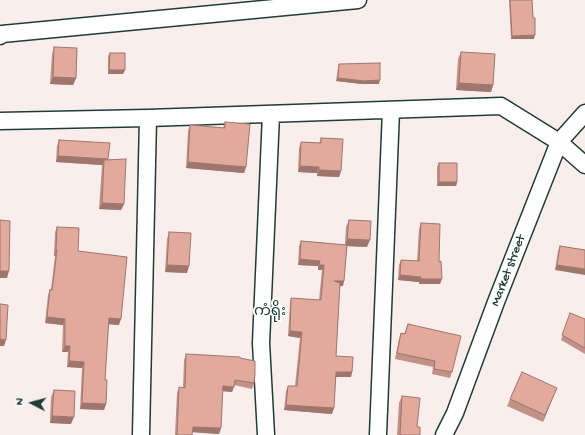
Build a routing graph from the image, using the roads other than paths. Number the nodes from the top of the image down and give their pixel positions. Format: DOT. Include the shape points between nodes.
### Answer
graph roads {
  1 [pos="358,0"];
  2 [pos="0,36"];
  3 [pos="391,110"];
  4 [pos="585,113"];
  5 [pos="271,114"];
  6 [pos="148,118"];
  7 [pos="0,121"];
  8 [pos="559,142"];
  9 [pos="585,165"];
  10 [pos="455,413"];
  11 [pos="141,435"];
  12 [pos="266,435"];
  13 [pos="378,435"];
  14 [pos="444,435"];
  15 [pos="449,435"];
  1 -- 2 [label="street"];
  3 -- 5 [label="street"];
  3 -- 8 [label="street" via="501,106"];
  3 -- 13 [label="street"];
  4 -- 8 [label="street, Market street"];
  5 -- 6 [label="street"];
  5 -- 12 [label="street" via="261,343"];
  6 -- 7 [label="street"];
  6 -- 11 [label="street"];
  8 -- 9 [label="street"];
  8 -- 10 [label="street, Market street"];
  10 -- 14 [label="street, Market street"];
  10 -- 15 [label="street"];
}
